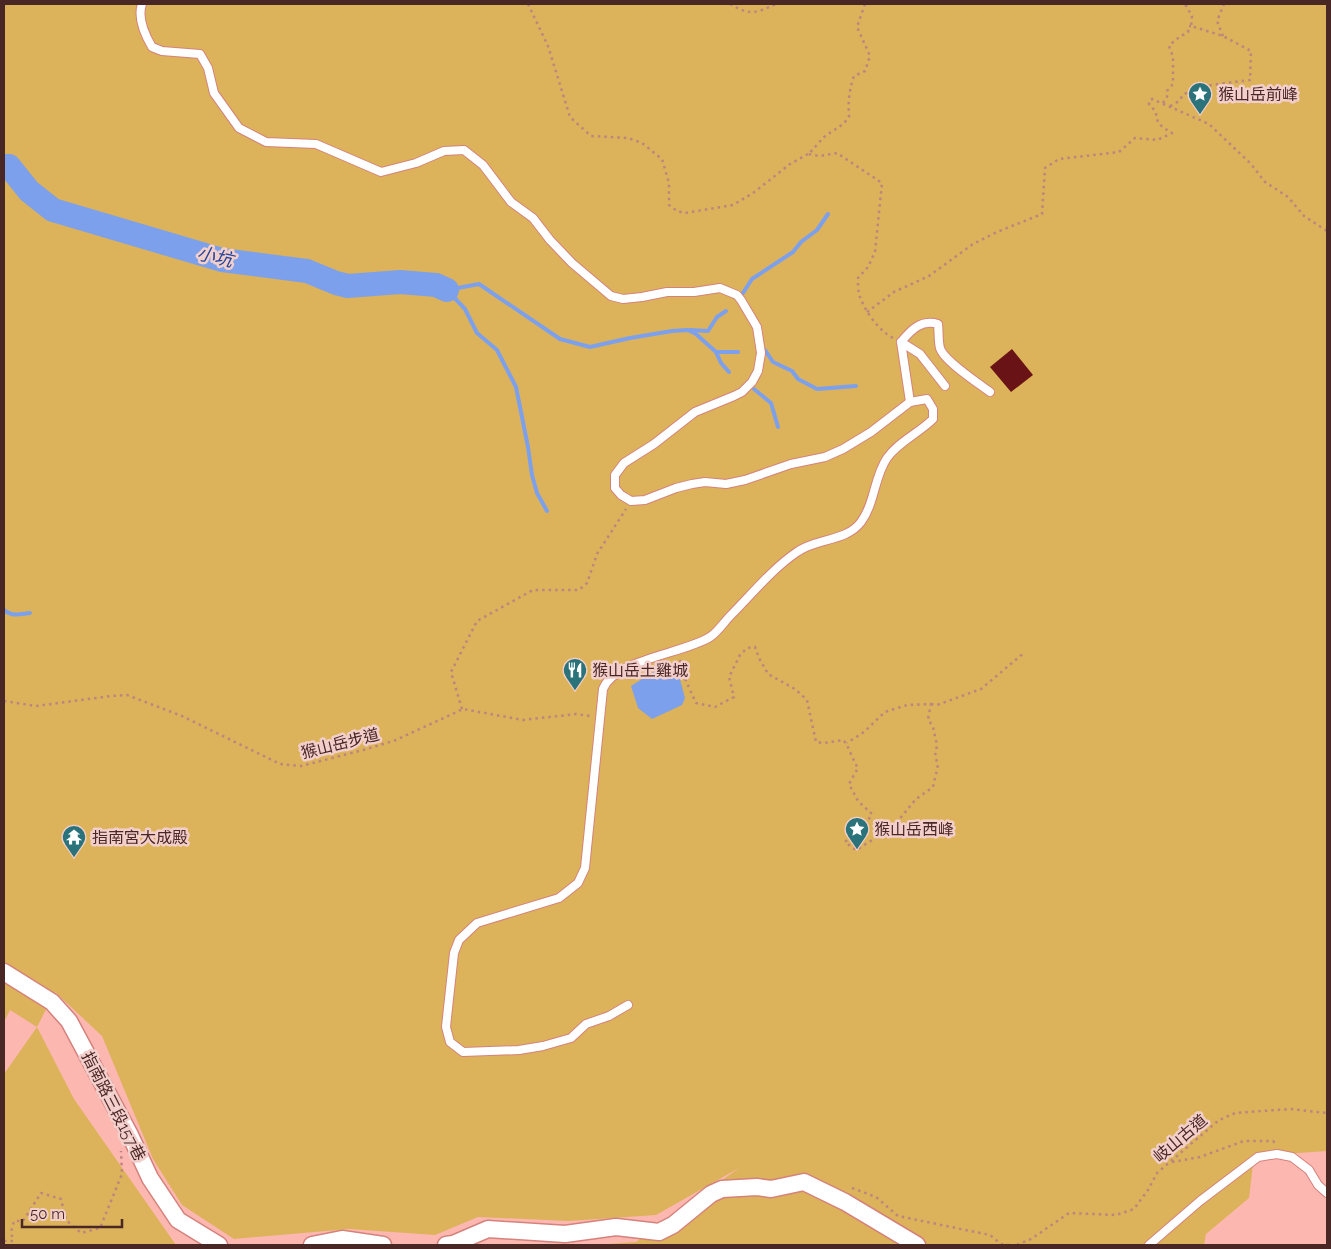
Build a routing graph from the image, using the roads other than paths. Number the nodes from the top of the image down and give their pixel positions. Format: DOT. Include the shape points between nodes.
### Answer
graph roads {
  1 [pos="142,4"];
  2 [pos="902,342"];
  3 [pos="945,386"];
  4 [pos="990,392"];
  5 [pos="910,402"];
  6 [pos="4,972"];
  7 [pos="628,1005"];
  8 [pos="1327,1193"];
  9 [pos="218,1245"];
  10 [pos="312,1245"];
  11 [pos="382,1245"];
  12 [pos="446,1245"];
  13 [pos="917,1245"];
  14 [pos="1149,1245"];
  1 -- 5 [label="lane" via="144,33 152,47 200,54 208,68 214,93 238,128 266,142 316,144 381,172 410,165 444,151 464,150 483,165 511,202 533,218 572,263 611,296 623,299 720,288 742,300 756,327 760,353 758,371 752,382 742,392 695,412 624,463 615,475 614,488 631,502 692,484 726,484 745,480 791,464 825,457 871,432"];
  2 -- 3 [label="lane" via="920,354"];
  2 -- 4 [label="lane" via="913,327 930,322 938,324 940,350 954,366"];
  2 -- 5 [label="lane"];
  5 -- 7 [label="lane" via="927,399 934,419 886,459 871,504 861,522 852,530 798,550 711,636 690,647 630,665 606,683 585,868 578,883 559,898 477,922 459,940 454,953 446,1026 450,1042 463,1052 519,1050 570,1038 586,1024"];
  6 -- 9 [label="street, 指南路三段157巷" via="52,1002 69,1021 150,1178 178,1220"];
  8 -- 14 [label="lane" via="1309,1170 1292,1157 1277,1154 1258,1157"];
  10 -- 11 [label="street" via="342,1239"];
  12 -- 13 [label="street" via="488,1229 565,1234 616,1227 659,1232 722,1189 771,1189 804,1182"];
}
